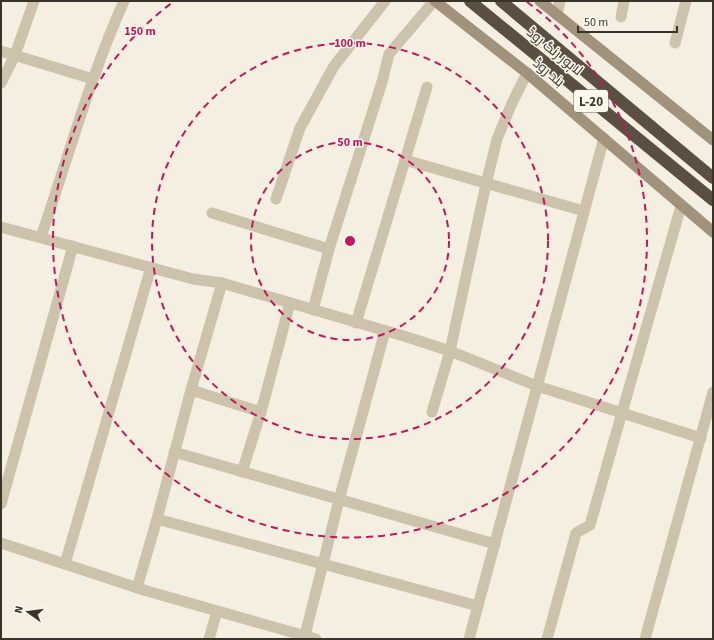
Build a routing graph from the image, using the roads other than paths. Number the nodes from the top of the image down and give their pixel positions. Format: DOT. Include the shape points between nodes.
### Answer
graph roads {
  1 [pos="34,1"];
  2 [pos="124,1"];
  3 [pos="385,1"];
  4 [pos="434,1"];
  5 [pos="470,1"];
  6 [pos="501,1"];
  7 [pos="540,1"];
  8 [pos="560,1"];
  9 [pos="624,1"];
  10 [pos="686,1"];
  11 [pos="557,15"];
  12 [pos="621,17"];
  13 [pos="675,43"];
  14 [pos="1,51"];
  15 [pos="15,55"];
  16 [pos="527,73"];
  17 [pos="93,78"];
  18 [pos="1,83"];
  19 [pos="427,87"];
  20 [pos="604,138"];
  21 [pos="713,140"];
  22 [pos="405,160"];
  23 [pos="713,178"];
  24 [pos="486,184"];
  25 [pos="276,199"];
  26 [pos="713,200"];
  27 [pos="681,206"];
  28 [pos="584,211"];
  29 [pos="212,213"];
  30 [pos="1,227"];
  31 [pos="713,232"];
  32 [pos="41,237"];
  33 [pos="73,246"];
  34 [pos="329,249"];
  35 [pos="151,267"];
  36 [pos="222,283"];
  37 [pos="290,304"];
  38 [pos="313,310"];
  39 [pos="356,323"];
  40 [pos="385,331"];
  41 [pos="450,351"];
  42 [pos="537,386"];
  43 [pos="191,390"];
  44 [pos="713,392"];
  45 [pos="261,412"];
  46 [pos="432,412"];
  47 [pos="621,414"];
  48 [pos="701,438"];
  49 [pos="174,452"];
  50 [pos="242,472"];
  51 [pos="339,500"];
  52 [pos="1,504"];
  53 [pos="157,519"];
  54 [pos="1,544"];
  55 [pos="495,544"];
  56 [pos="65,564"];
  57 [pos="323,564"];
  58 [pos="137,588"];
  59 [pos="478,606"];
  60 [pos="217,612"];
  61 [pos="291,636"];
  62 [pos="305,636"];
  63 [pos="209,639"];
  64 [pos="316,639"];
  65 [pos="469,639"];
  66 [pos="547,639"];
  67 [pos="645,639"];
  1 -- 15 [label="street"];
  2 -- 17 [label="street"];
  3 -- 25 [label="street" via="334,66 300,128"];
  4 -- 16 [label="main road, بند روڈ"];
  4 -- 34 [label="street" via="389,54"];
  5 -- 26 [label="highway, لاہور رنگ روڈ / L-20"];
  6 -- 23 [label="highway, لاہور رنگ روڈ / L-20"];
  7 -- 11 [label="main road"];
  8 -- 11 [label="street"];
  9 -- 12 [label="street"];
  10 -- 13 [label="street"];
  11 -- 21 [label="main road"];
  14 -- 15 [label="street"];
  15 -- 17 [label="street"];
  15 -- 18 [label="street"];
  16 -- 20 [label="main road, بند روڈ"];
  16 -- 24 [label="street" via="497,140"];
  17 -- 32 [label="street"];
  19 -- 22 [label="street"];
  20 -- 27 [label="main road, بند روڈ"];
  20 -- 28 [label="street"];
  22 -- 24 [label="street"];
  22 -- 39 [label="street"];
  24 -- 28 [label="street"];
  24 -- 41 [label="street"];
  27 -- 31 [label="main road, بند روڈ"];
  27 -- 47 [label="street"];
  28 -- 42 [label="street"];
  29 -- 34 [label="street"];
  30 -- 32 [label="street"];
  32 -- 33 [label="street"];
  33 -- 35 [label="street"];
  33 -- 52 [label="street"];
  34 -- 38 [label="street"];
  35 -- 36 [label="street" via="193,279"];
  35 -- 56 [label="street"];
  36 -- 37 [label="street"];
  36 -- 43 [label="street"];
  37 -- 38 [label="street"];
  37 -- 45 [label="street"];
  38 -- 39 [label="street"];
  39 -- 40 [label="street"];
  40 -- 41 [label="street"];
  40 -- 51 [label="street"];
  41 -- 42 [label="street"];
  41 -- 46 [label="street"];
  42 -- 47 [label="street"];
  42 -- 55 [label="street"];
  43 -- 45 [label="street"];
  43 -- 49 [label="street"];
  44 -- 48 [label="street"];
  45 -- 50 [label="street"];
  47 -- 48 [label="street"];
  47 -- 66 [label="street" via="590,525 576,533"];
  48 -- 67 [label="street"];
  49 -- 50 [label="street"];
  49 -- 53 [label="street"];
  50 -- 51 [label="street"];
  51 -- 55 [label="street"];
  51 -- 57 [label="street"];
  53 -- 57 [label="street"];
  53 -- 58 [label="street"];
  54 -- 56 [label="street"];
  55 -- 59 [label="street"];
  56 -- 58 [label="street"];
  57 -- 59 [label="street"];
  57 -- 62 [label="street"];
  58 -- 60 [label="street"];
  59 -- 65 [label="street"];
  60 -- 61 [label="street"];
  60 -- 63 [label="street"];
  61 -- 62 [label="street"];
  62 -- 64 [label="street"];
}
